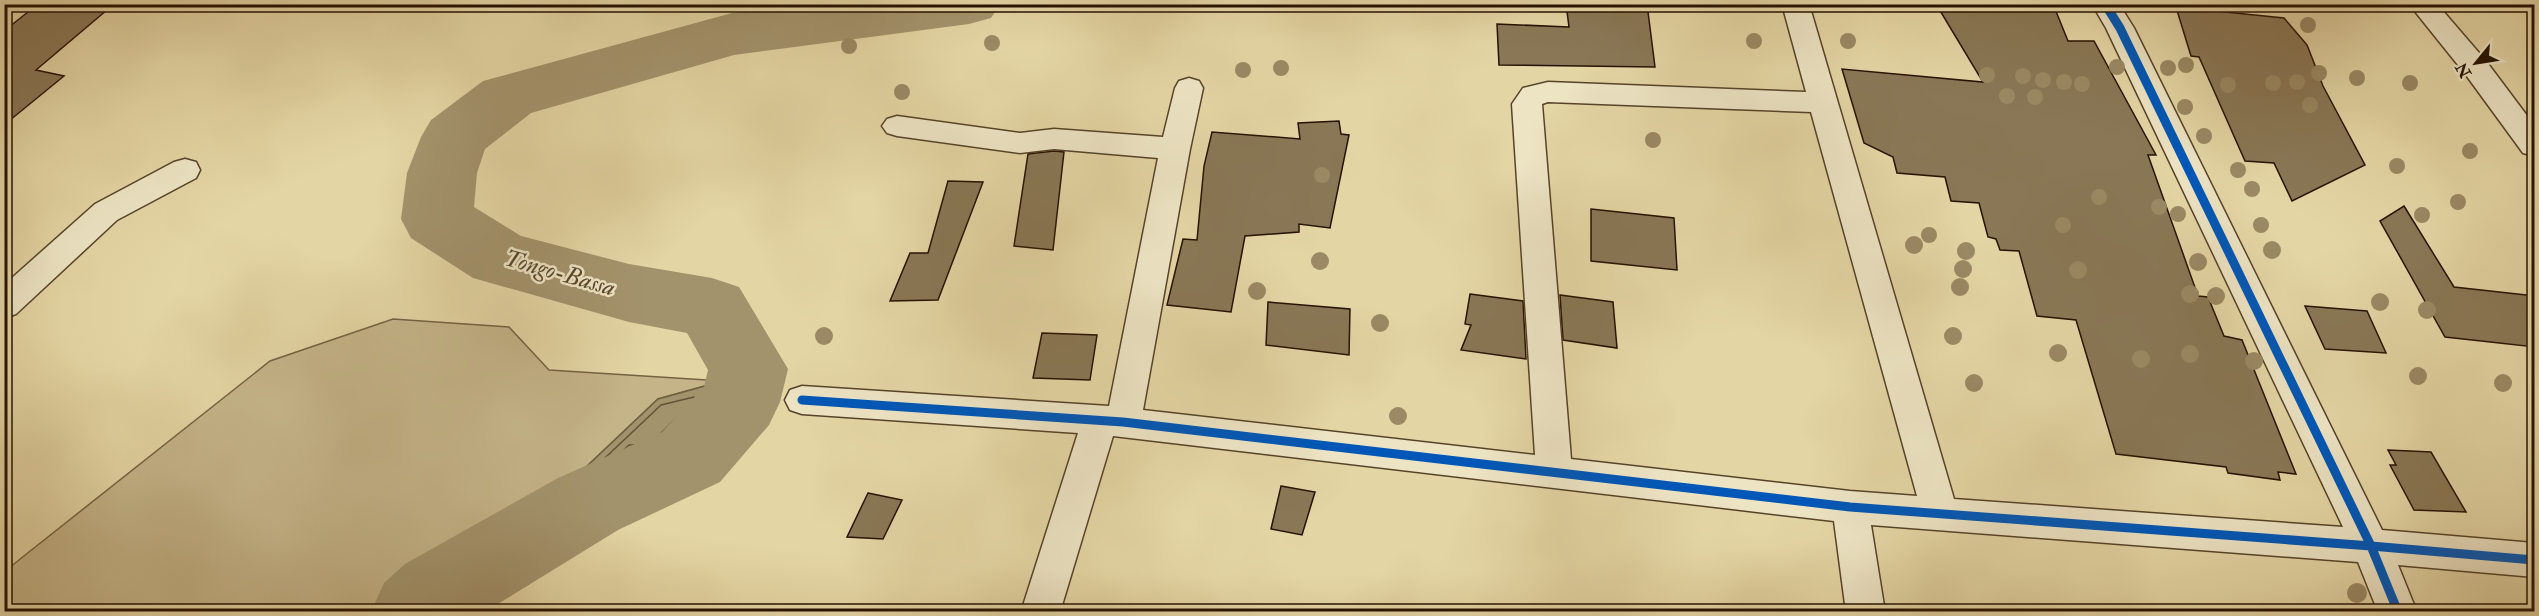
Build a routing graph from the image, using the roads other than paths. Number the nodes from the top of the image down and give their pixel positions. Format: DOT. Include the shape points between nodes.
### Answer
graph roads {
  1 [pos="1795,4"];
  2 [pos="2106,4"];
  3 [pos="2422,4"];
  4 [pos="1189,88"];
  5 [pos="1824,103"];
  6 [pos="897,126"];
  7 [pos="2535,146"];
  8 [pos="1175,149"];
  9 [pos="185,170"];
  10 [pos="4,305"];
  11 [pos="802,400"];
  12 [pos="1112,421"];
  13 [pos="1554,472"];
  14 [pos="1850,507"];
  15 [pos="1940,514"];
  16 [pos="2371,546"];
  17 [pos="2535,560"];
  18 [pos="1040,612"];
  19 [pos="1866,612"];
  20 [pos="2398,612"];
  1 -- 5 [label="street"];
  2 -- 16 [label="street"];
  3 -- 7 [label="street"];
  4 -- 8 [label="street"];
  5 -- 13 [label="street" via="1548,92 1533,95 1527,104"];
  5 -- 15 [label="street"];
  6 -- 8 [label="street" via="1020,143 1054,139"];
  8 -- 12 [label="street"];
  9 -- 10 [label="street" via="106,212"];
  11 -- 12 [label="street"];
  12 -- 13 [label="street"];
  12 -- 18 [label="street"];
  13 -- 14 [label="street"];
  14 -- 15 [label="street"];
  14 -- 19 [label="street"];
  15 -- 16 [label="street"];
  16 -- 17 [label="street"];
  16 -- 20 [label="street"];
}
